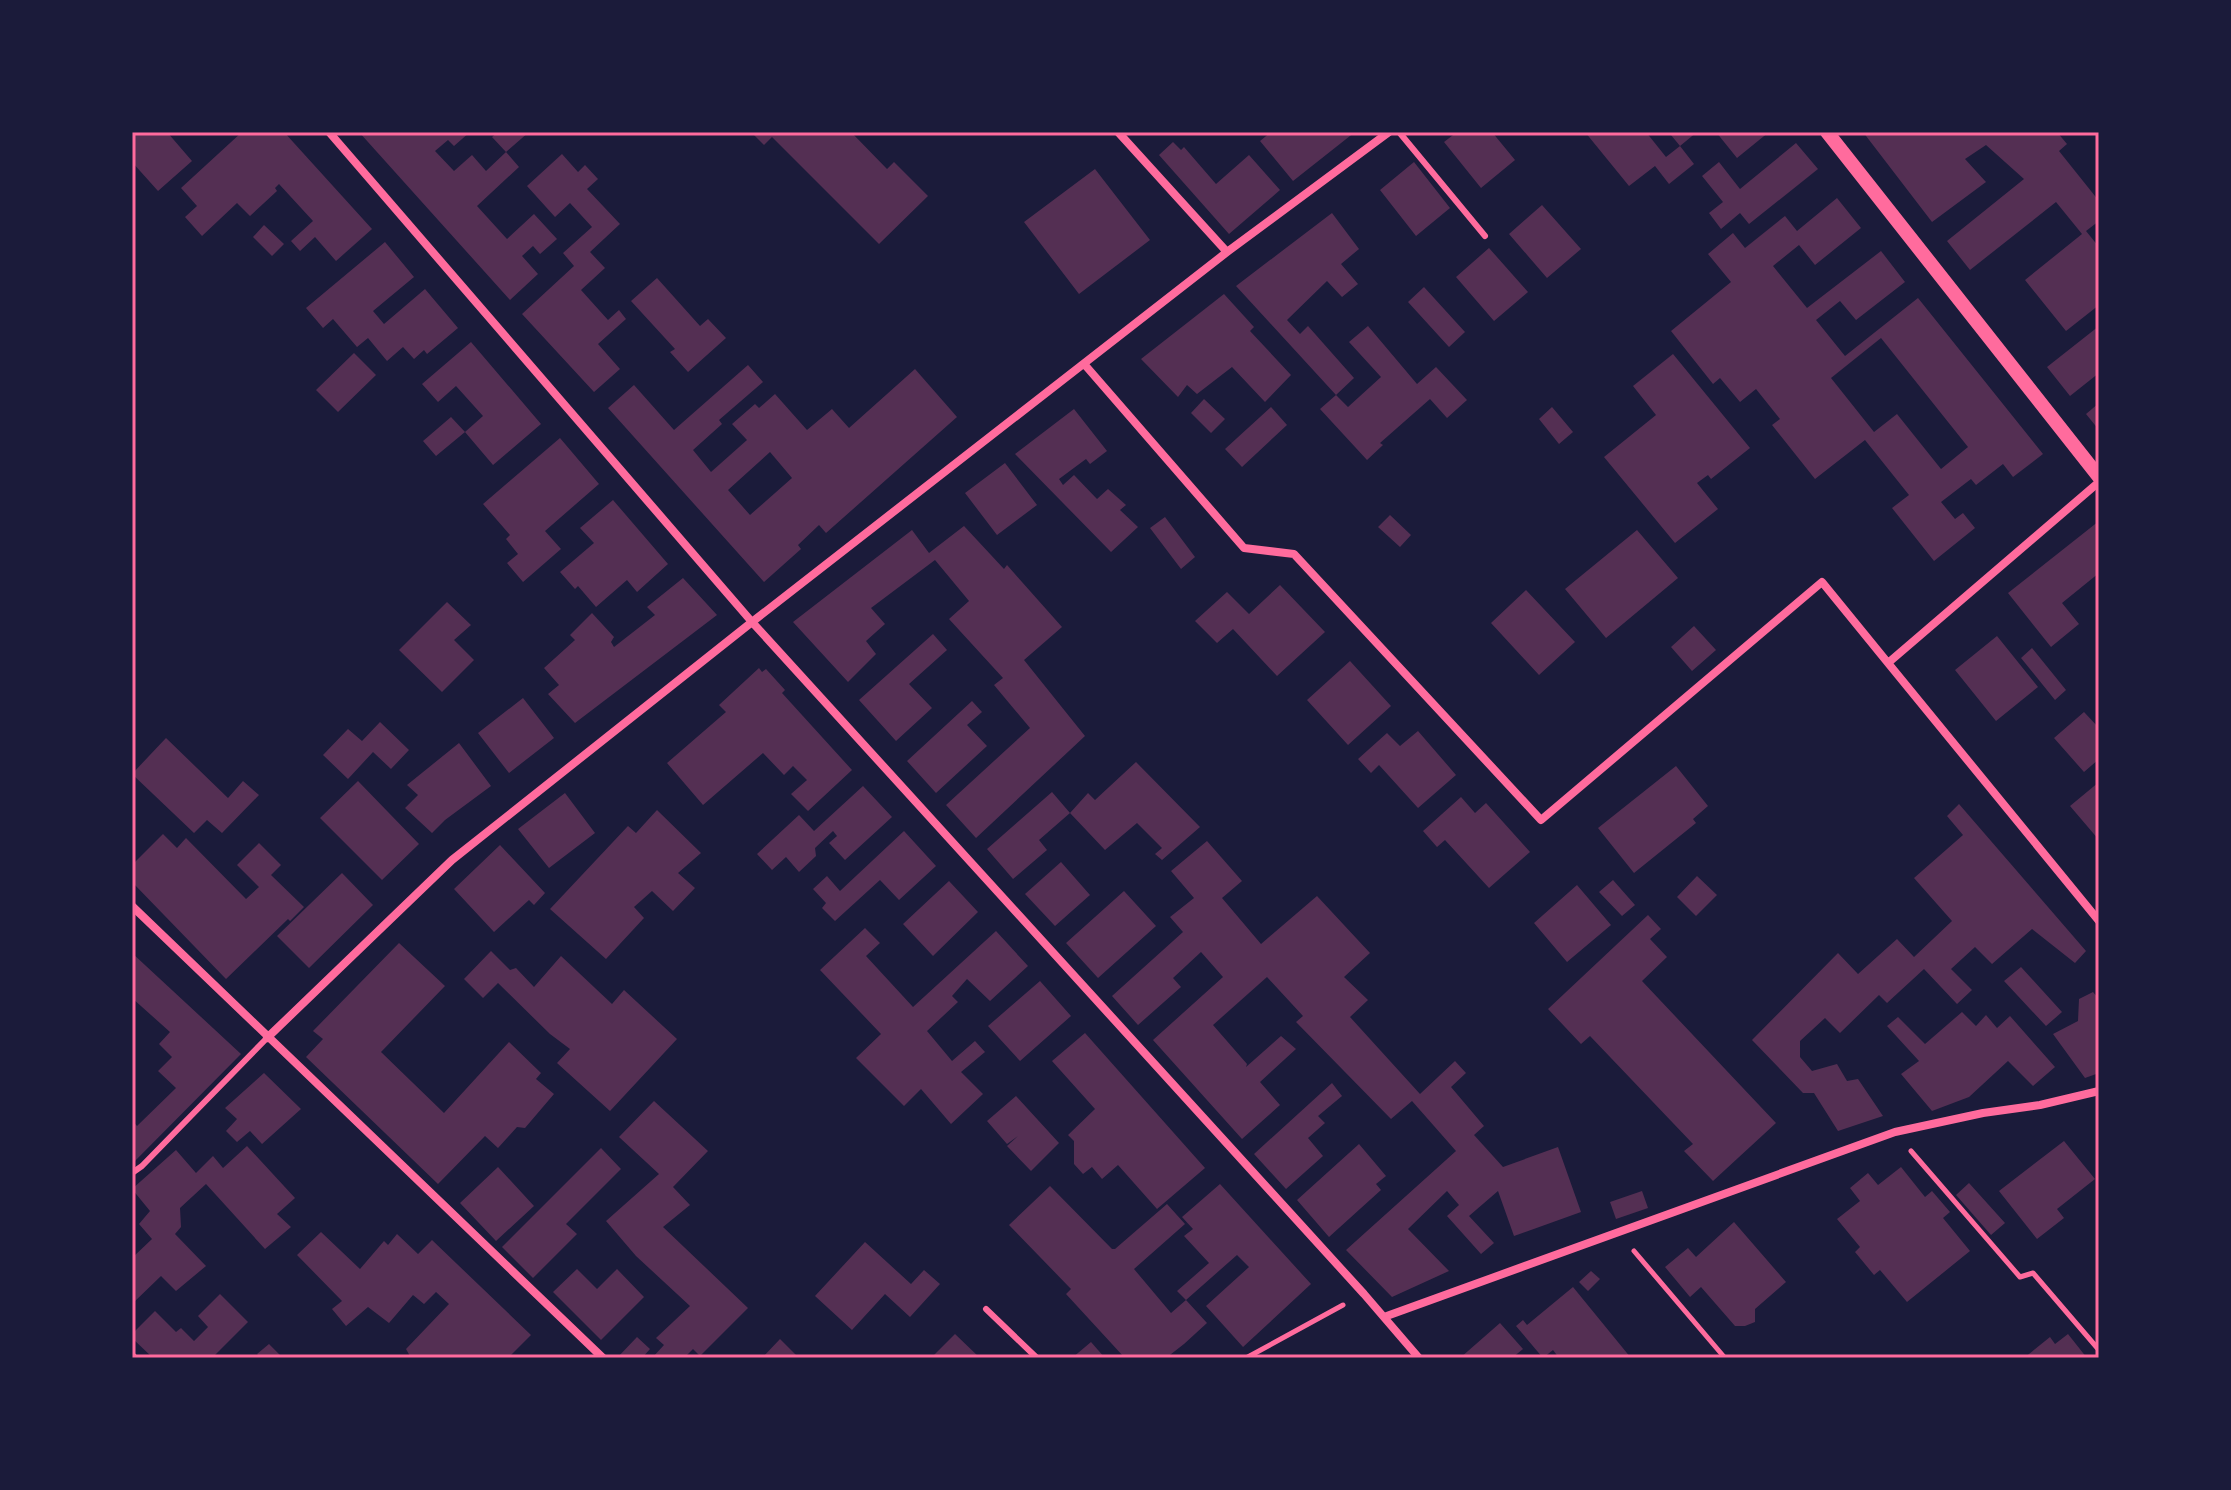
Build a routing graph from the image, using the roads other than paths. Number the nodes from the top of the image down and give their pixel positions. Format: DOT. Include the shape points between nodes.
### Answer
graph roads {
  1 [pos="329,132"];
  2 [pos="1118,132"];
  3 [pos="1389,132"];
  4 [pos="1399,132"];
  5 [pos="1827,132"];
  6 [pos="1485,236"];
  7 [pos="1227,252"];
  8 [pos="1085,365"];
  9 [pos="2099,479"];
  10 [pos="752,622"];
  11 [pos="1888,663"];
  12 [pos="132,906"];
  13 [pos="2099,921"];
  14 [pos="267,1038"];
  15 [pos="2099,1091"];
  16 [pos="132,1173"];
  17 [pos="986,1309"];
  18 [pos="1384,1317"];
  19 [pos="603,1358"];
  20 [pos="1037,1358"];
  21 [pos="1419,1358"];
  1 -- 10 [label="street"];
  2 -- 7 [label="street"];
  3 -- 7 [label="street"];
  4 -- 6 [label="lane"];
  5 -- 9 [label="street"];
  7 -- 8 [label="street"];
  8 -- 10 [label="street"];
  8 -- 11 [label="street" via="1244,548 1294,554 1541,820 1822,582"];
  9 -- 11 [label="street"];
  10 -- 14 [label="street" via="452,860"];
  10 -- 18 [label="street"];
  11 -- 13 [label="street"];
  12 -- 14 [label="street"];
  14 -- 16 [label="lane"];
  14 -- 19 [label="street"];
  15 -- 18 [label="street" via="1895,1132"];
  17 -- 20 [label="lane"];
  18 -- 21 [label="street"];
}
